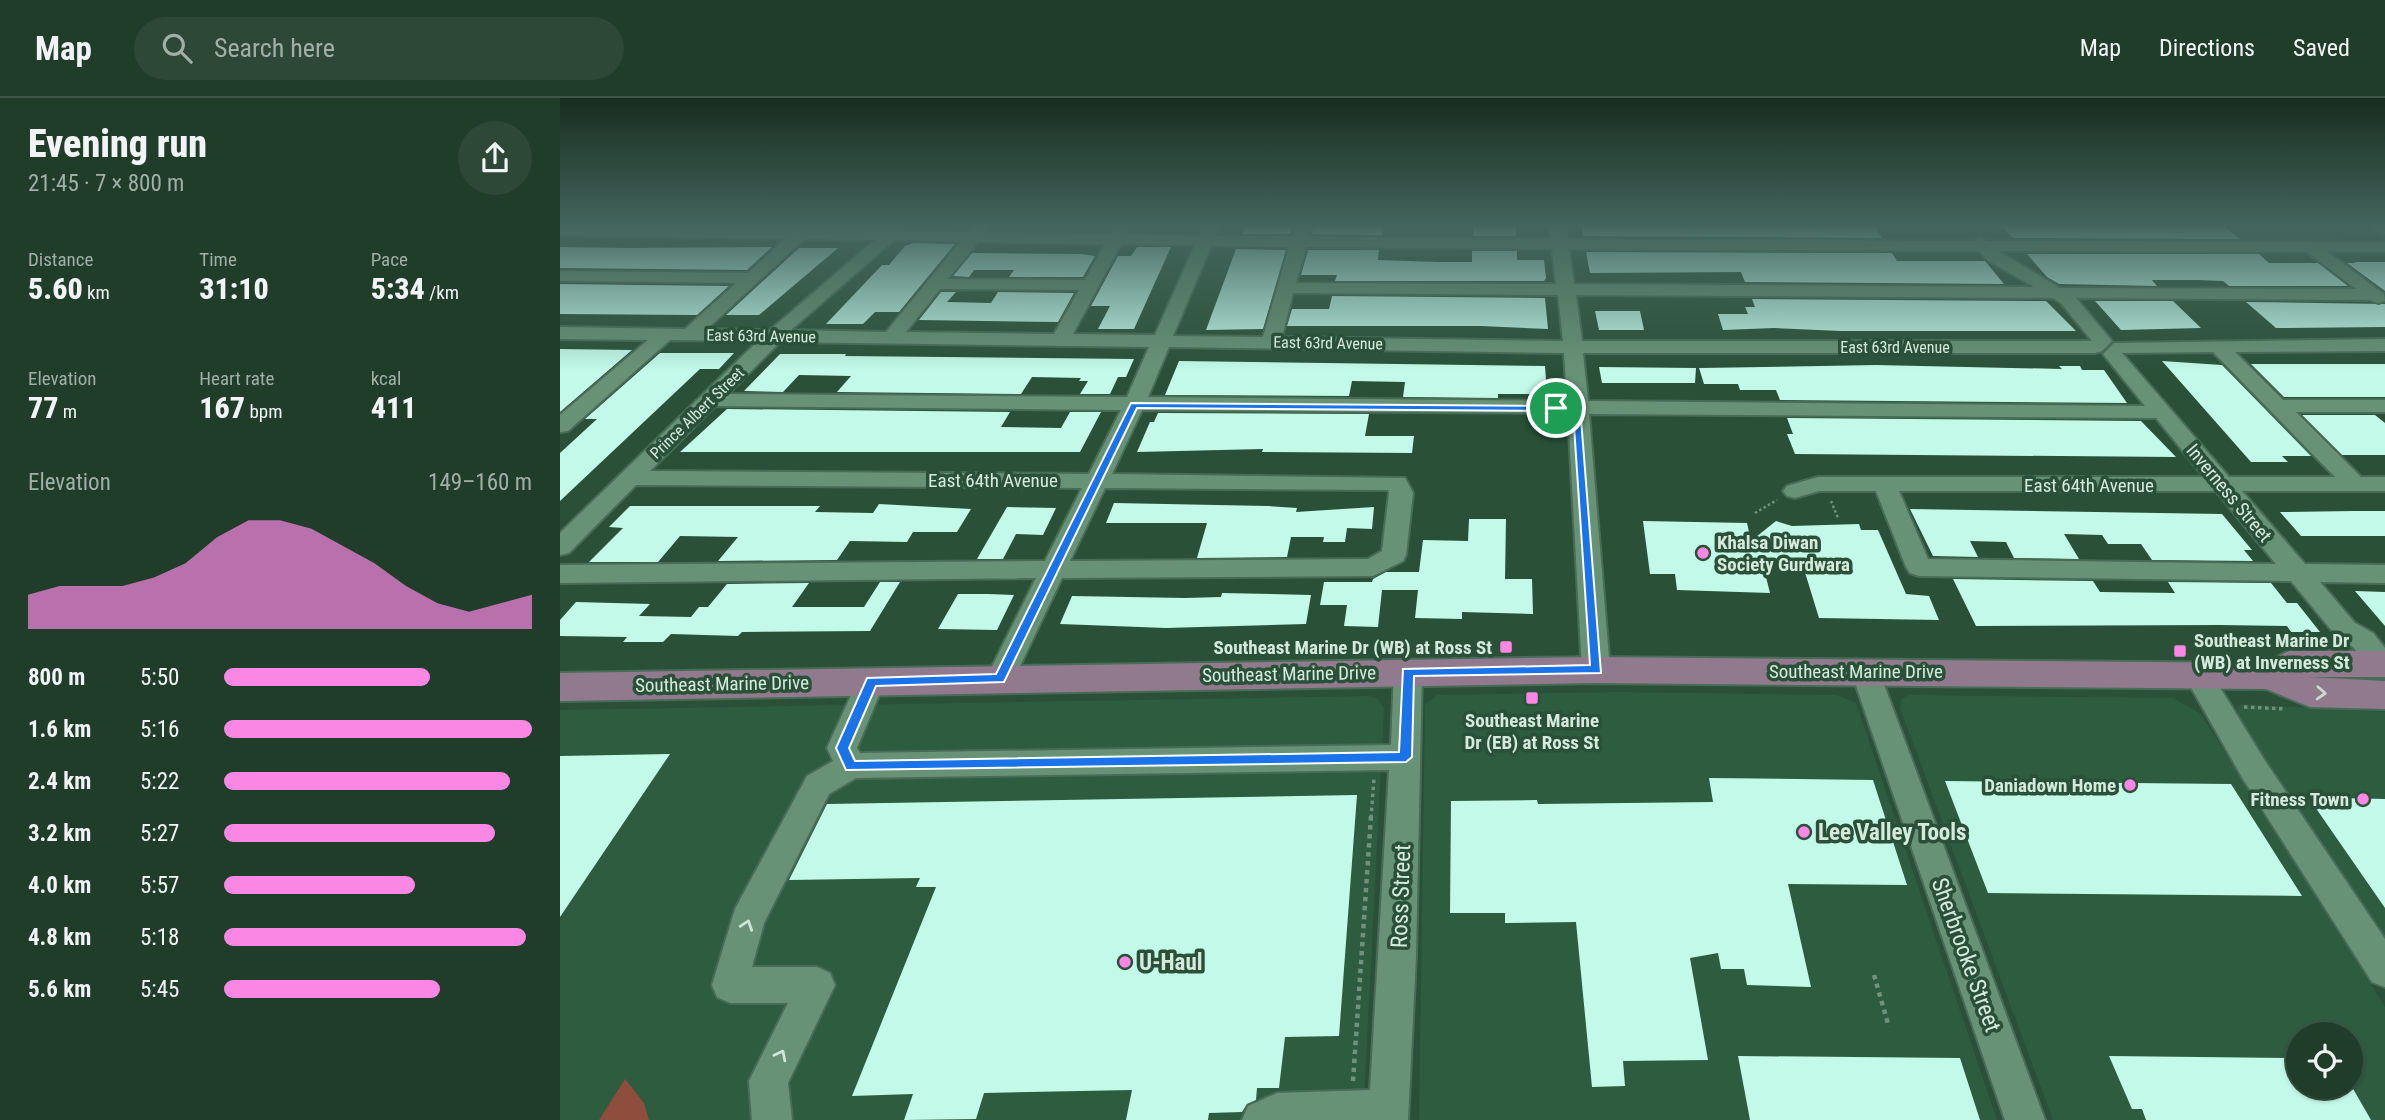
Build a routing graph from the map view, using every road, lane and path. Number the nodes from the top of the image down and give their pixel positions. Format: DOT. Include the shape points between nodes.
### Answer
graph roads {
  1 [pos="756,275"];
  2 [pos="845,275"];
  3 [pos="943,275"];
  4 [pos="1097,275"];
  5 [pos="1191,275"];
  6 [pos="1290,275"];
  7 [pos="1564,275"];
  8 [pos="2026,275"];
  9 [pos="2348,275"];
  10 [pos="560,276"];
  11 [pos="752,278"];
  12 [pos="935,284"];
  13 [pos="1091,285"];
  14 [pos="1287,288"];
  15 [pos="1566,290"];
  16 [pos="2058,293"];
  17 [pos="2380,299"];
  18 [pos="560,333"];
  19 [pos="665,335"];
  20 [pos="690,335"];
  21 [pos="775,336"];
  22 [pos="892,337"];
  23 [pos="1060,340"];
  24 [pos="1162,341"];
  25 [pos="1271,342"];
  26 [pos="2385,345"];
  27 [pos="2218,346"];
  28 [pos="1573,347"];
  29 [pos="2108,347"];
  30 [pos="709,400"];
  31 [pos="1134,405"];
  32 [pos="2278,406"];
  33 [pos="2385,406"];
  34 [pos="1577,408"];
  35 [pos="2162,412"];
  36 [pos="560,426"];
  37 [pos="630,478"];
  38 [pos="1097,481"];
  39 [pos="1397,483"];
  40 [pos="2221,484"];
  41 [pos="2355,484"];
  42 [pos="2385,484"];
  43 [pos="1885,485"];
  44 [pos="1795,491"];
  45 [pos="1829,494"];
  46 [pos="1755,513"];
  47 [pos="1838,518"];
  48 [pos="560,548"];
  49 [pos="1054,570"];
  50 [pos="560,573"];
  51 [pos="2297,573"];
  52 [pos="2385,574"];
  53 [pos="1597,670"];
  54 [pos="1866,671"];
  55 [pos="1408,672"];
  56 [pos="2380,672"];
  57 [pos="2198,675"];
  58 [pos="1000,679"];
  59 [pos="872,681"];
  60 [pos="560,687"];
  61 [pos="2237,706"];
  62 [pos="2299,710"];
  63 [pos="1390,757"];
  64 [pos="851,766"];
  65 [pos="2385,970"];
  66 [pos="1874,975"];
  67 [pos="1889,1027"];
  68 [pos="1376,1113"];
  69 [pos="1269,1116"];
  70 [pos="772,1120"];
  71 [pos="2025,1120"];
  1 -- 11 [label="street"];
  2 -- 21 [label="street, Prince Albert Street"];
  3 -- 12 [label="street"];
  4 -- 13 [label="street"];
  5 -- 24 [label="street"];
  6 -- 14 [label="street"];
  7 -- 15 [label="street"];
  8 -- 16 [label="street, Inverness Street"];
  9 -- 17 [label="street"];
  10 -- 11 [label="street"];
  11 -- 20 [label="street"];
  12 -- 13 [label="street"];
  12 -- 22 [label="street"];
  13 -- 23 [label="street"];
  14 -- 15 [label="street"];
  14 -- 25 [label="street"];
  15 -- 16 [label="street"];
  15 -- 28 [label="street"];
  16 -- 17 [label="street"];
  16 -- 29 [label="street, Inverness Street"];
  18 -- 19 [label="street, East 63rd Avenue"];
  19 -- 20 [label="street, East 63rd Avenue"];
  19 -- 36 [label="street"];
  20 -- 21 [label="street, East 63rd Avenue"];
  21 -- 22 [label="street, East 63rd Avenue"];
  21 -- 30 [label="street, Prince Albert Street"];
  22 -- 23 [label="street, East 63rd Avenue"];
  23 -- 24 [label="street, East 63rd Avenue"];
  24 -- 25 [label="street, East 63rd Avenue"];
  24 -- 31 [label="street"];
  25 -- 28 [label="street, East 63rd Avenue"];
  26 -- 27 [label="street, East 63rd Avenue"];
  27 -- 29 [label="street, East 63rd Avenue"];
  27 -- 32 [label="street"];
  28 -- 29 [label="street, East 63rd Avenue"];
  28 -- 34 [label="street"];
  29 -- 35 [label="street, Inverness Street"];
  30 -- 31 [label="street"];
  30 -- 37 [label="street, Prince Albert Street"];
  31 -- 34 [label="street"];
  31 -- 38 [label="street"];
  32 -- 33 [label="street"];
  32 -- 41 [label="street"];
  34 -- 35 [label="street"];
  34 -- 53 [label="street"];
  35 -- 40 [label="street, Inverness Street"];
  37 -- 38 [label="street, East 64th Avenue"];
  37 -- 48 [label="street, Prince Albert Street"];
  38 -- 39 [label="street, East 64th Avenue"];
  38 -- 49 [label="street"];
  39 -- 49 [label="street" via="1401,493 1394,555 1373,567"];
  40 -- 41 [label="street, East 64th Avenue"];
  40 -- 43 [label="street, East 64th Avenue"];
  40 -- 51 [label="street, Inverness Street"];
  41 -- 42 [label="street, East 64th Avenue"];
  43 -- 44 [label="street, East 64th Avenue" via="1818,484"];
  43 -- 51 [label="street" via="1919,567"];
  44 -- 46 [label="path"];
  45 -- 47 [label="path"];
  49 -- 50 [label="street"];
  49 -- 58 [label="street"];
  51 -- 52 [label="street"];
  51 -- 56 [label="street, Inverness Street" via="2346,630 2345,638"];
  53 -- 54 [label="main road, Southeast Marine Drive"];
  53 -- 55 [label="main road, Southeast Marine Drive"];
  54 -- 57 [label="main road, Southeast Marine Drive"];
  54 -- 71 [label="street, Sherbrooke Street"];
  55 -- 58 [label="main road, Southeast Marine Drive"];
  55 -- 63 [label="street, Ross Street"];
  56 -- 57 [label="main road, Southeast Marine Drive" via="2310,693 2270,676"];
  57 -- 65 [label="street" via="2253,770"];
  58 -- 59 [label="main road, Southeast Marine Drive"];
  59 -- 60 [label="main road, Southeast Marine Drive"];
  59 -- 64 [label="street" via="842,748"];
  61 -- 62 [label="path"];
  63 -- 64 [label="street"];
  63 -- 68 [label="street, Ross Street"];
  63 -- 68 [label="path"];
  70 -- 64 [label="street, one-way" via="768,1081 817,985 730,985 747,920 818,785"];
  66 -- 67 [label="path"];
  68 -- 69 [label="street"];
}
